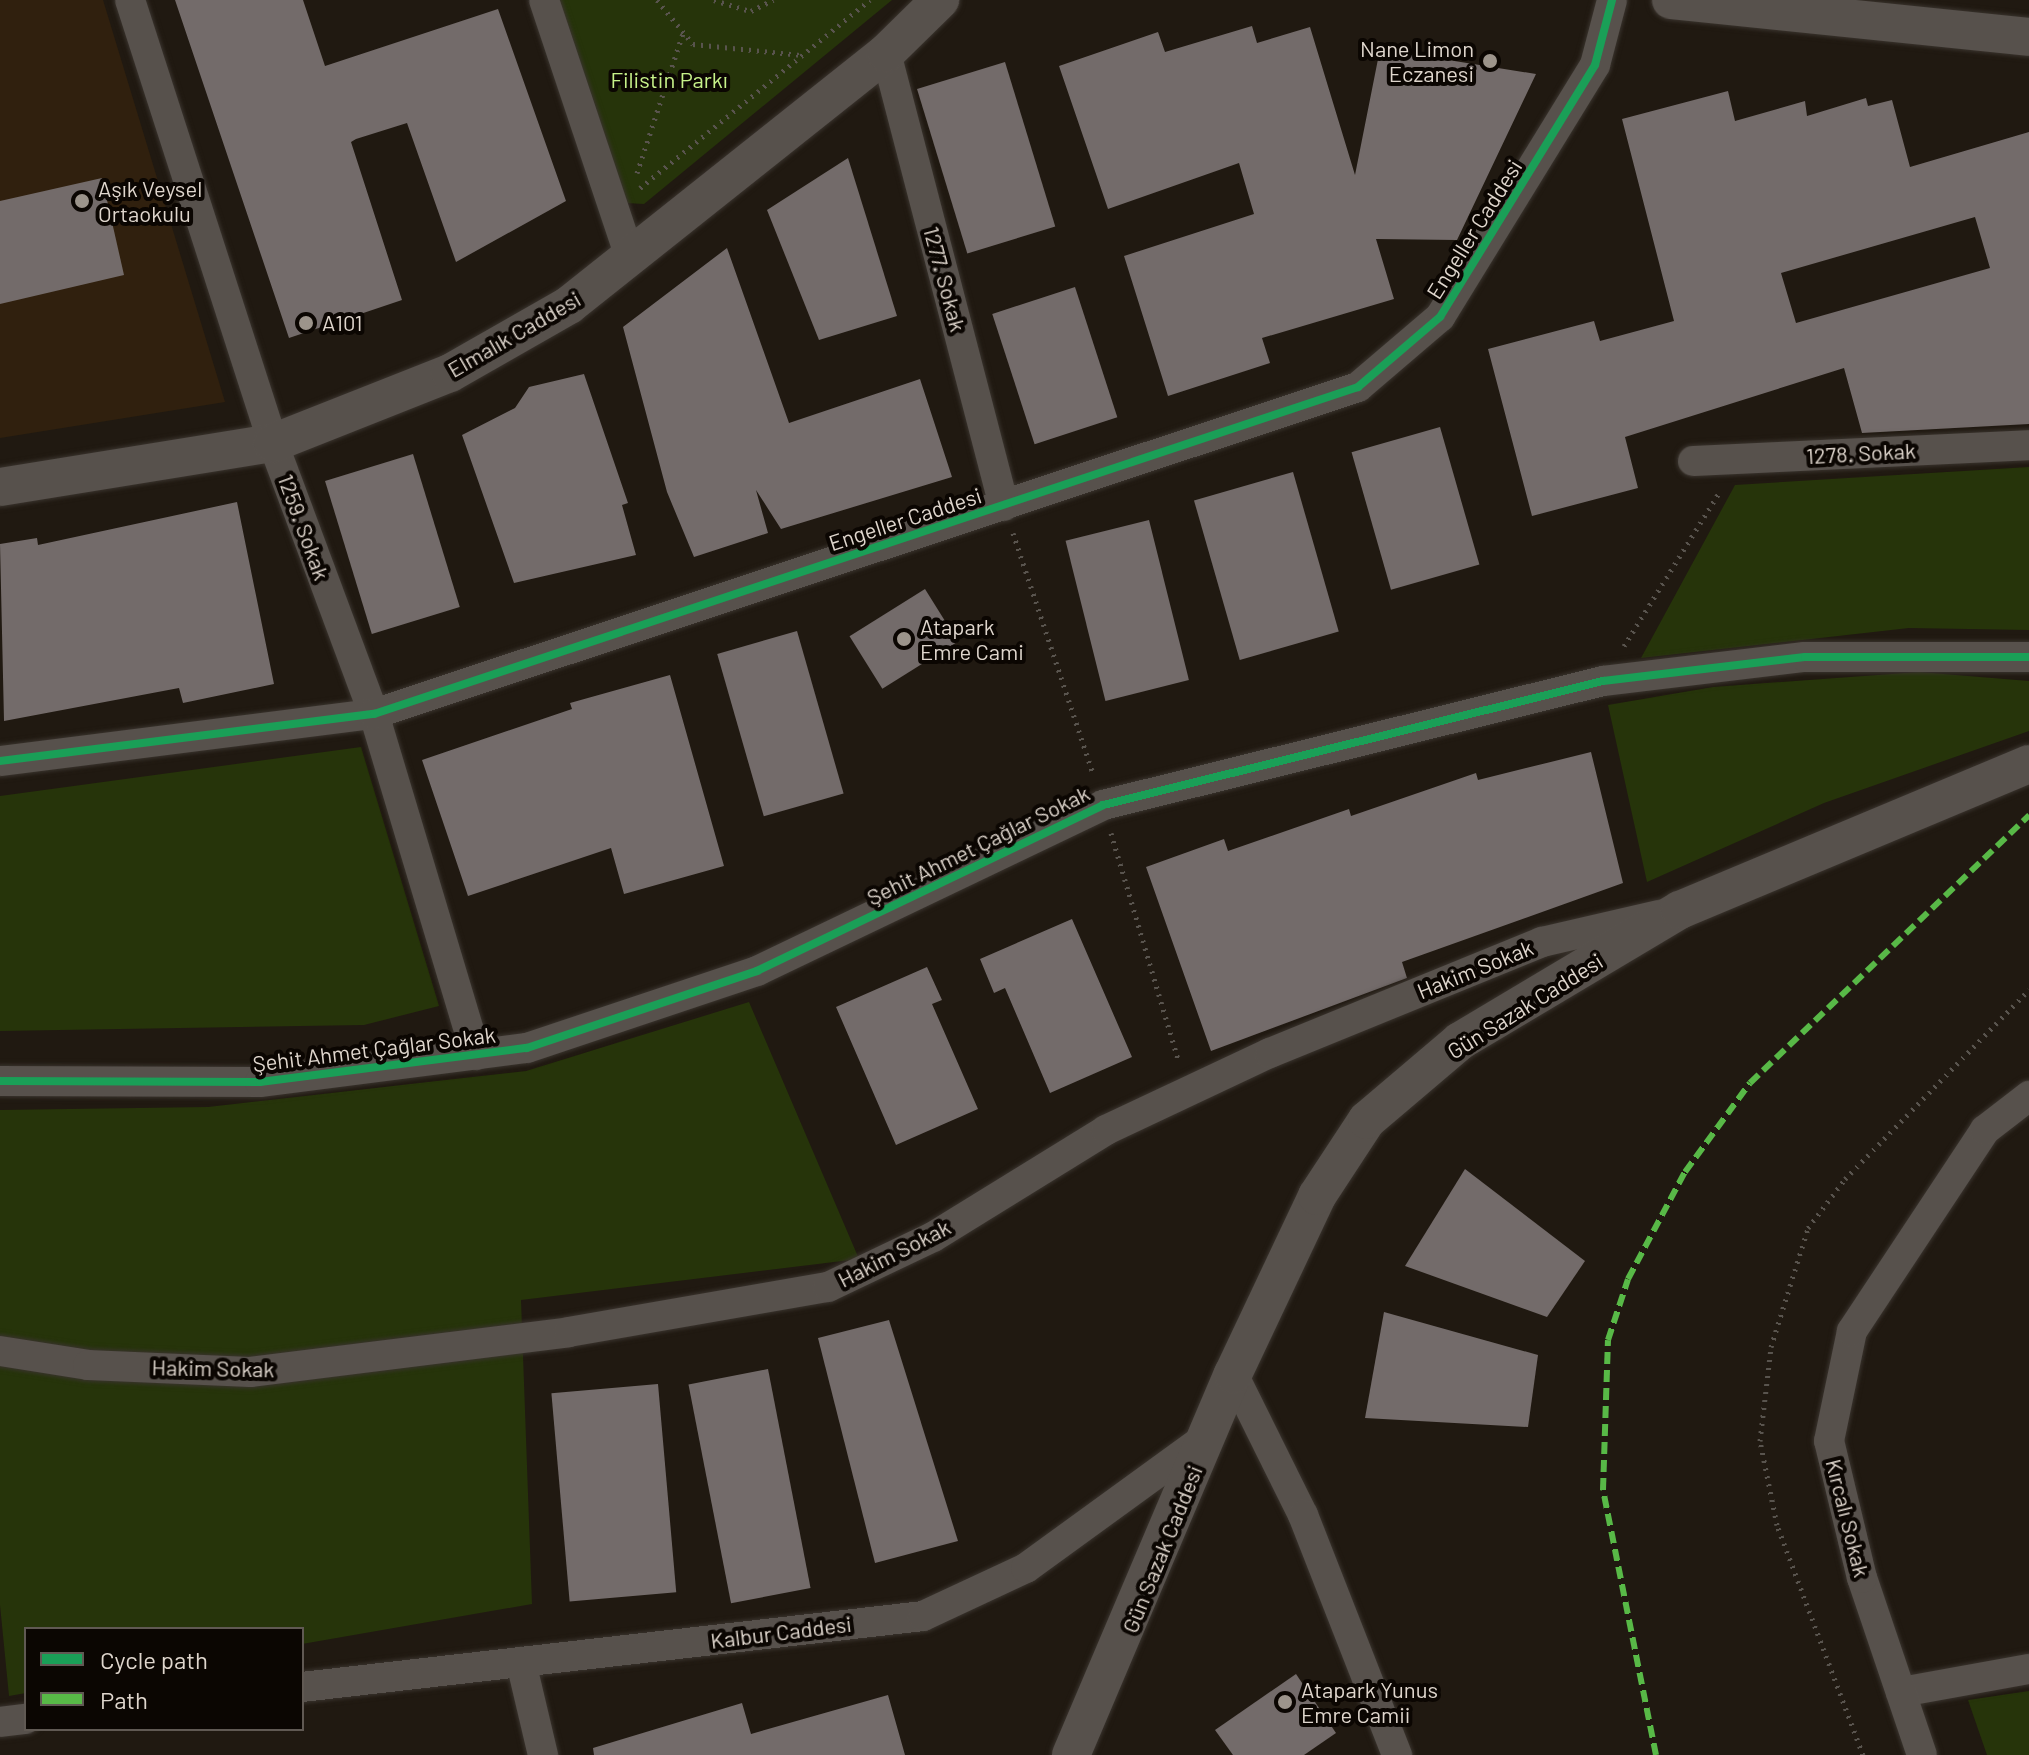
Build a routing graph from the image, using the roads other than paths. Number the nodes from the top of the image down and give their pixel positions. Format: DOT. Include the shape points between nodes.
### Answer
graph roads {
  1 [pos="130,0"];
  2 [pos="544,0"];
  3 [pos="940,0"];
  4 [pos="1612,0"];
  5 [pos="1671,0"];
  6 [pos="2029,37"];
  7 [pos="886,53"];
  8 [pos="630,257"];
  9 [pos="273,443"];
  10 [pos="2029,445"];
  11 [pos="1693,461"];
  12 [pos="0,487"];
  13 [pos="1004,506"];
  14 [pos="2029,657"];
  15 [pos="374,714"];
  16 [pos="0,761"];
  17 [pos="2029,764"];
  18 [pos="1680,910"];
  19 [pos="476,1055"];
  20 [pos="0,1081"];
  21 [pos="2029,1096"];
  22 [pos="0,1351"];
  23 [pos="1233,1374"];
  24 [pos="1209,1435"];
  25 [pos="521,1662"];
  26 [pos="2029,1669"];
  27 [pos="304,1687"];
  28 [pos="1901,1692"];
  29 [pos="24,1719"];
  30 [pos="0,1722"];
  31 [pos="543,1755"];
  32 [pos="1071,1755"];
  33 [pos="1397,1755"];
  34 [pos="1922,1755"];
  1 -- 9 [label="street, 1259. Sokak"];
  2 -- 8 [label="street"];
  3 -- 7 [label="street, Elmalık Caddesi"];
  4 -- 13 [label="street, Engeller Caddesi" via="1595,65 1440,317 1358,387"];
  5 -- 6 [label="street"];
  7 -- 8 [label="street, Elmalık Caddesi"];
  7 -- 13 [label="street, 1277. Sokak"];
  8 -- 9 [label="street, Elmalık Caddesi" via="569,305 450,373"];
  9 -- 12 [label="street, Elmalık Caddesi"];
  9 -- 15 [label="street, 1259. Sokak"];
  10 -- 11 [label="street, 1278. Sokak"];
  13 -- 15 [label="street, Engeller Caddesi"];
  14 -- 19 [label="street, Şehit Ahmet Çağlar Sokak" via="1805,657 1603,681 1103,805 757,971 527,1048"];
  15 -- 16 [label="street, Engeller Caddesi"];
  15 -- 19 [label="street, 1259. Sokak"];
  17 -- 18 [label="street, Gün Sazak Caddesi"];
  18 -- 22 [label="street, Hakim Sokak" via="1542,942 1270,1053 1106,1130 933,1237 828,1287 569,1332 250,1372 88,1365"];
  18 -- 23 [label="street, Gün Sazak Caddesi" via="1460,1041 1367,1120 1317,1196"];
  19 -- 20 [label="street, Şehit Ahmet Çağlar Sokak" via="260,1082"];
  21 -- 28 [label="street, Kırcalı Sokak" via="1985,1130 1852,1331 1829,1441 1862,1578"];
  23 -- 24 [label="street, Gün Sazak Caddesi"];
  23 -- 33 [label="street" via="1303,1515"];
  24 -- 25 [label="street, Kalbur Caddesi" via="1026,1568 923,1616"];
  24 -- 32 [label="street, Gün Sazak Caddesi"];
  25 -- 27 [label="street, Kalbur Caddesi"];
  25 -- 31 [label="street"];
  26 -- 28 [label="street"];
  28 -- 34 [label="street, Kırcalı Sokak"];
  29 -- 30 [label="street"];
}
